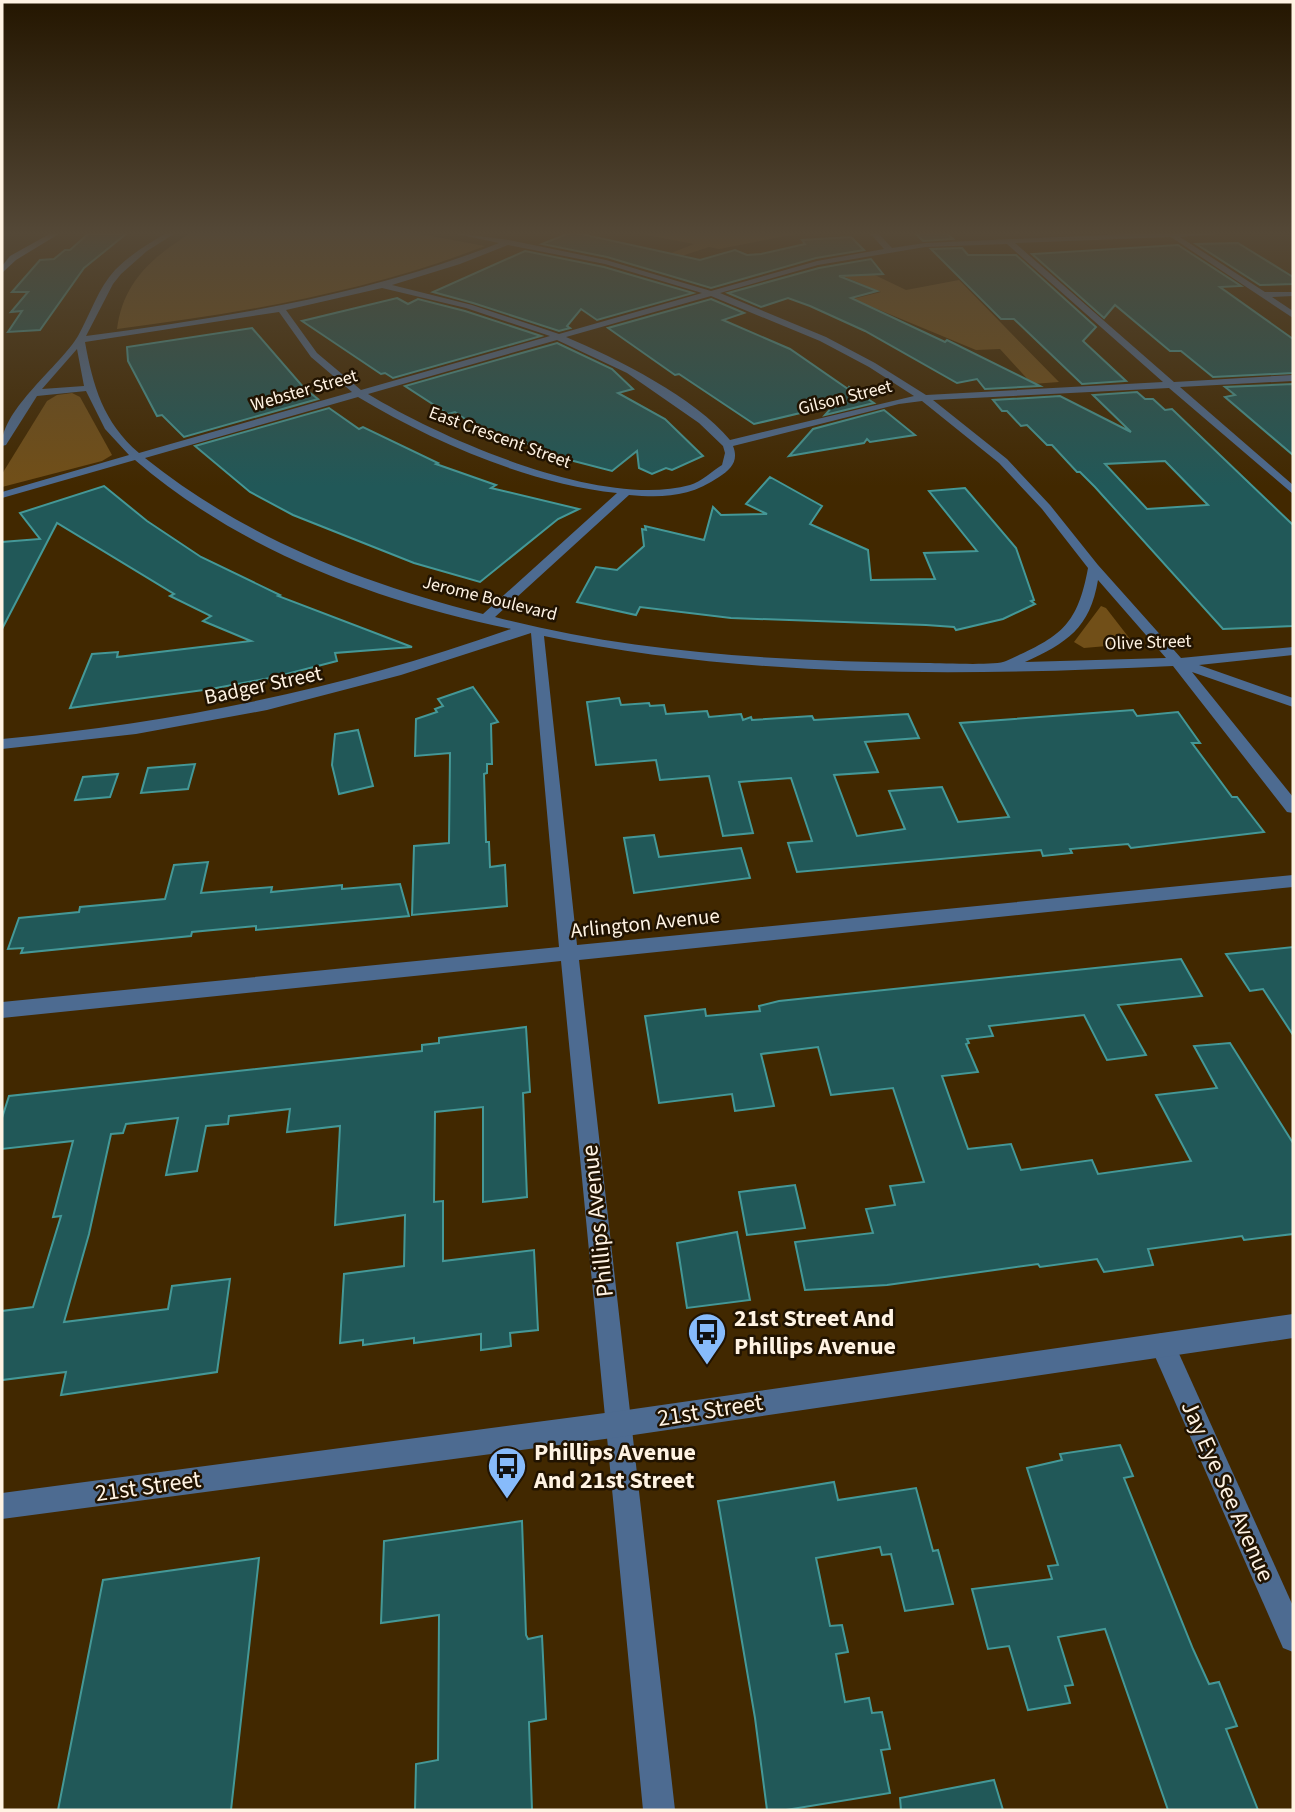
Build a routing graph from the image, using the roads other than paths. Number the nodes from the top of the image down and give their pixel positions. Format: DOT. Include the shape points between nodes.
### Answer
graph roads {
  1 [pos="92,317"];
  2 [pos="238,317"];
  3 [pos="286,317"];
  4 [pos="501,317"];
  5 [pos="626,317"];
  6 [pos="770,317"];
  7 [pos="1095,317"];
  8 [pos="558,336"];
  9 [pos="80,340"];
  10 [pos="1293,378"];
  11 [pos="1172,384"];
  12 [pos="90,387"];
  13 [pos="34,393"];
  14 [pos="358,393"];
  15 [pos="924,398"];
  16 [pos="2,443"];
  17 [pos="727,444"];
  18 [pos="135,457"];
  19 [pos="1293,491"];
  20 [pos="624,493"];
  21 [pos="2,495"];
  22 [pos="1094,568"];
  23 [pos="485,619"];
  24 [pos="530,630"];
  25 [pos="1293,651"];
  26 [pos="1177,662"];
  27 [pos="1003,666"];
  28 [pos="1293,703"];
  29 [pos="2,744"];
  30 [pos="1293,808"];
  31 [pos="1293,881"];
  32 [pos="567,954"];
  33 [pos="2,1010"];
  34 [pos="1293,1326"];
  35 [pos="1162,1345"];
  36 [pos="620,1424"];
  37 [pos="2,1506"];
  38 [pos="1293,1638"];
  39 [pos="659,1810"];
  1 -- 9 [label="street"];
  2 -- 9 [label="street"];
  3 -- 14 [label="street, East Crescent Street" via="310,352"];
  4 -- 8 [label="street"];
  5 -- 8 [label="street, Webster Street"];
  6 -- 15 [label="street" via="823,339"];
  7 -- 11 [label="street"];
  8 -- 14 [label="street, Webster Street"];
  8 -- 17 [label="street" via="649,382"];
  9 -- 12 [label="street, Jerome Boulevard"];
  9 -- 13 [label="street"];
  10 -- 11 [label="street, Gilson Street"];
  11 -- 15 [label="street, Gilson Street"];
  11 -- 19 [label="street"];
  12 -- 13 [label="street"];
  12 -- 18 [label="street, Jerome Boulevard" via="102,418"];
  13 -- 16 [label="street"];
  14 -- 18 [label="street, Webster Street"];
  14 -- 20 [label="street, East Crescent Street" via="457,443 561,479"];
  15 -- 17 [label="street, Gilson Street"];
  15 -- 22 [label="street" via="1003,461"];
  17 -- 20 [label="street" via="726,467 699,484 664,493"];
  18 -- 21 [label="street, Webster Street"];
  18 -- 23 [label="street, Jerome Boulevard" via="211,512 318,567"];
  20 -- 23 [label="street"];
  22 -- 26 [label="street"];
  22 -- 27 [label="street" via="1079,622 1049,645"];
  23 -- 24 [label="street, Jerome Boulevard"];
  24 -- 27 [label="street, Jerome Boulevard" via="615,646 811,666"];
  24 -- 29 [label="street, Badger Street" via="295,701 123,732"];
  24 -- 32 [label="street, Phillips Avenue"];
  25 -- 26 [label="street, Olive Street"];
  26 -- 27 [label="street, Olive Street"];
  26 -- 28 [label="street"];
  26 -- 30 [label="street"];
  31 -- 32 [label="street, Arlington Avenue"];
  32 -- 33 [label="street, Arlington Avenue"];
  32 -- 36 [label="street, Phillips Avenue"];
  34 -- 35 [label="street, 21st Street"];
  35 -- 36 [label="street, 21st Street"];
  35 -- 38 [label="street, Jay Eye See Avenue"];
  36 -- 37 [label="street, 21st Street"];
  36 -- 39 [label="street, Phillips Avenue"];
}
